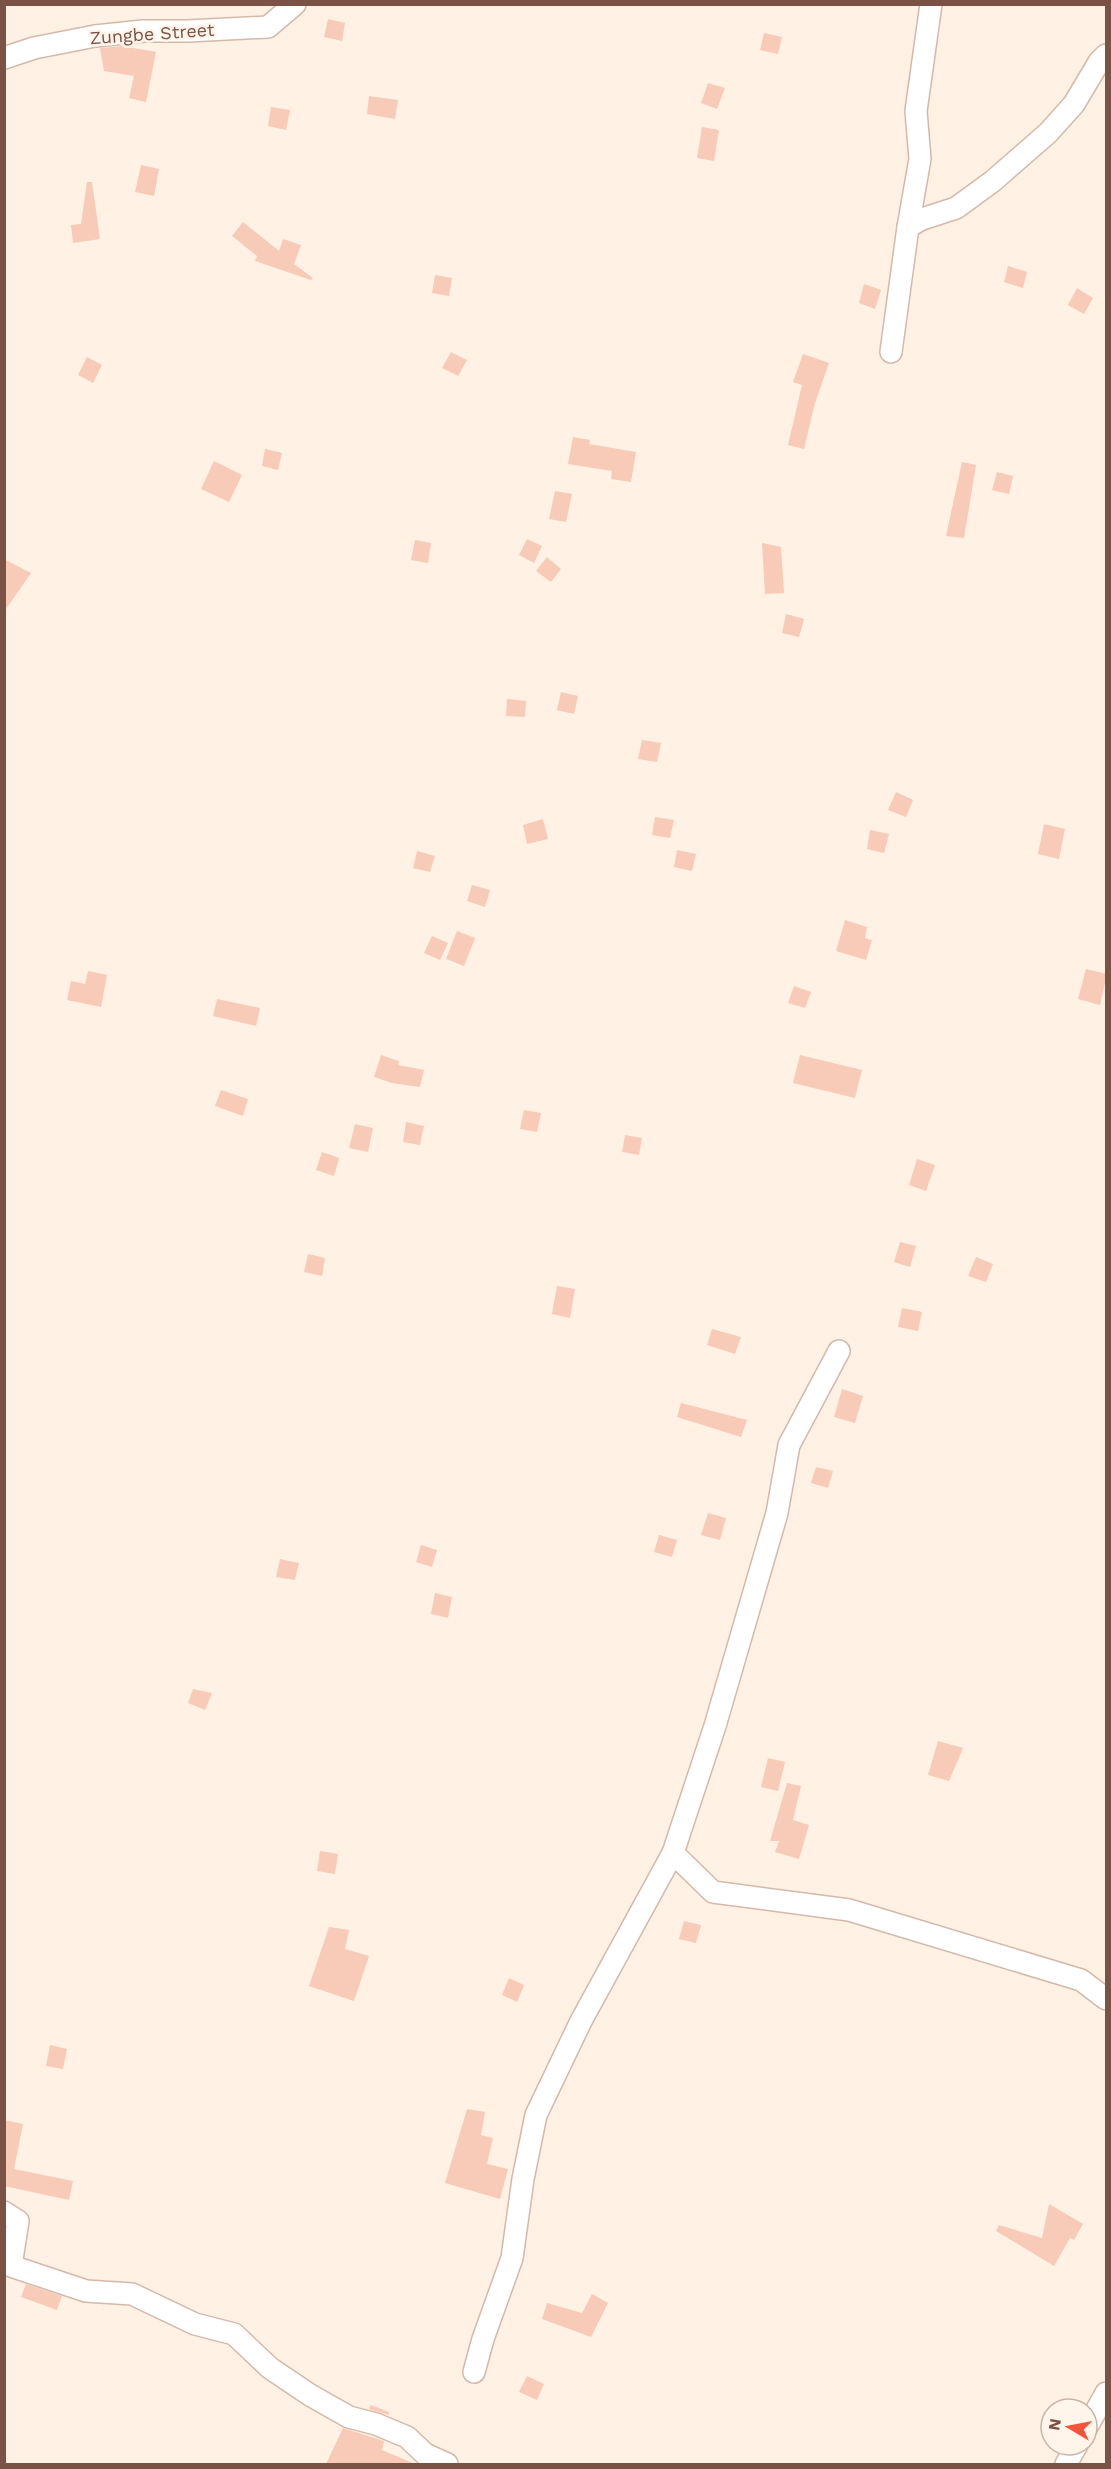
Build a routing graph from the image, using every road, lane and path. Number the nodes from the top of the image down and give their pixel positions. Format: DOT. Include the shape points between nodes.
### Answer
graph roads {
  1 [pos="295,4"];
  2 [pos="931,4"];
  3 [pos="1107,55"];
  4 [pos="4,58"];
  5 [pos="908,226"];
  6 [pos="891,352"];
  7 [pos="839,1351"];
  8 [pos="673,1853"];
  9 [pos="1107,1999"];
  10 [pos="4,2212"];
  11 [pos="474,2372"];
  12 [pos="1107,2393"];
  13 [pos="1099,2407"];
  14 [pos="447,2464"];
  1 -- 4 [label="street, Zungbe Street" via="268,27 95,36"];
  2 -- 5 [label="street" via="916,111 920,159"];
  3 -- 5 [label="street" via="1048,134 956,208"];
  5 -- 6 [label="street"];
  7 -- 8 [label="street" via="789,1445 774,1525"];
  8 -- 9 [label="street" via="713,1892 849,1910 1081,1980"];
  8 -- 11 [label="street" via="581,2021 536,2115 512,2258"];
  10 -- 14 [label="street" via="18,2221 11,2266 86,2291 132,2294 195,2324 234,2334 270,2368 310,2395 349,2417 407,2437 425,2454"];
  12 -- 13 [label="street"];
}
